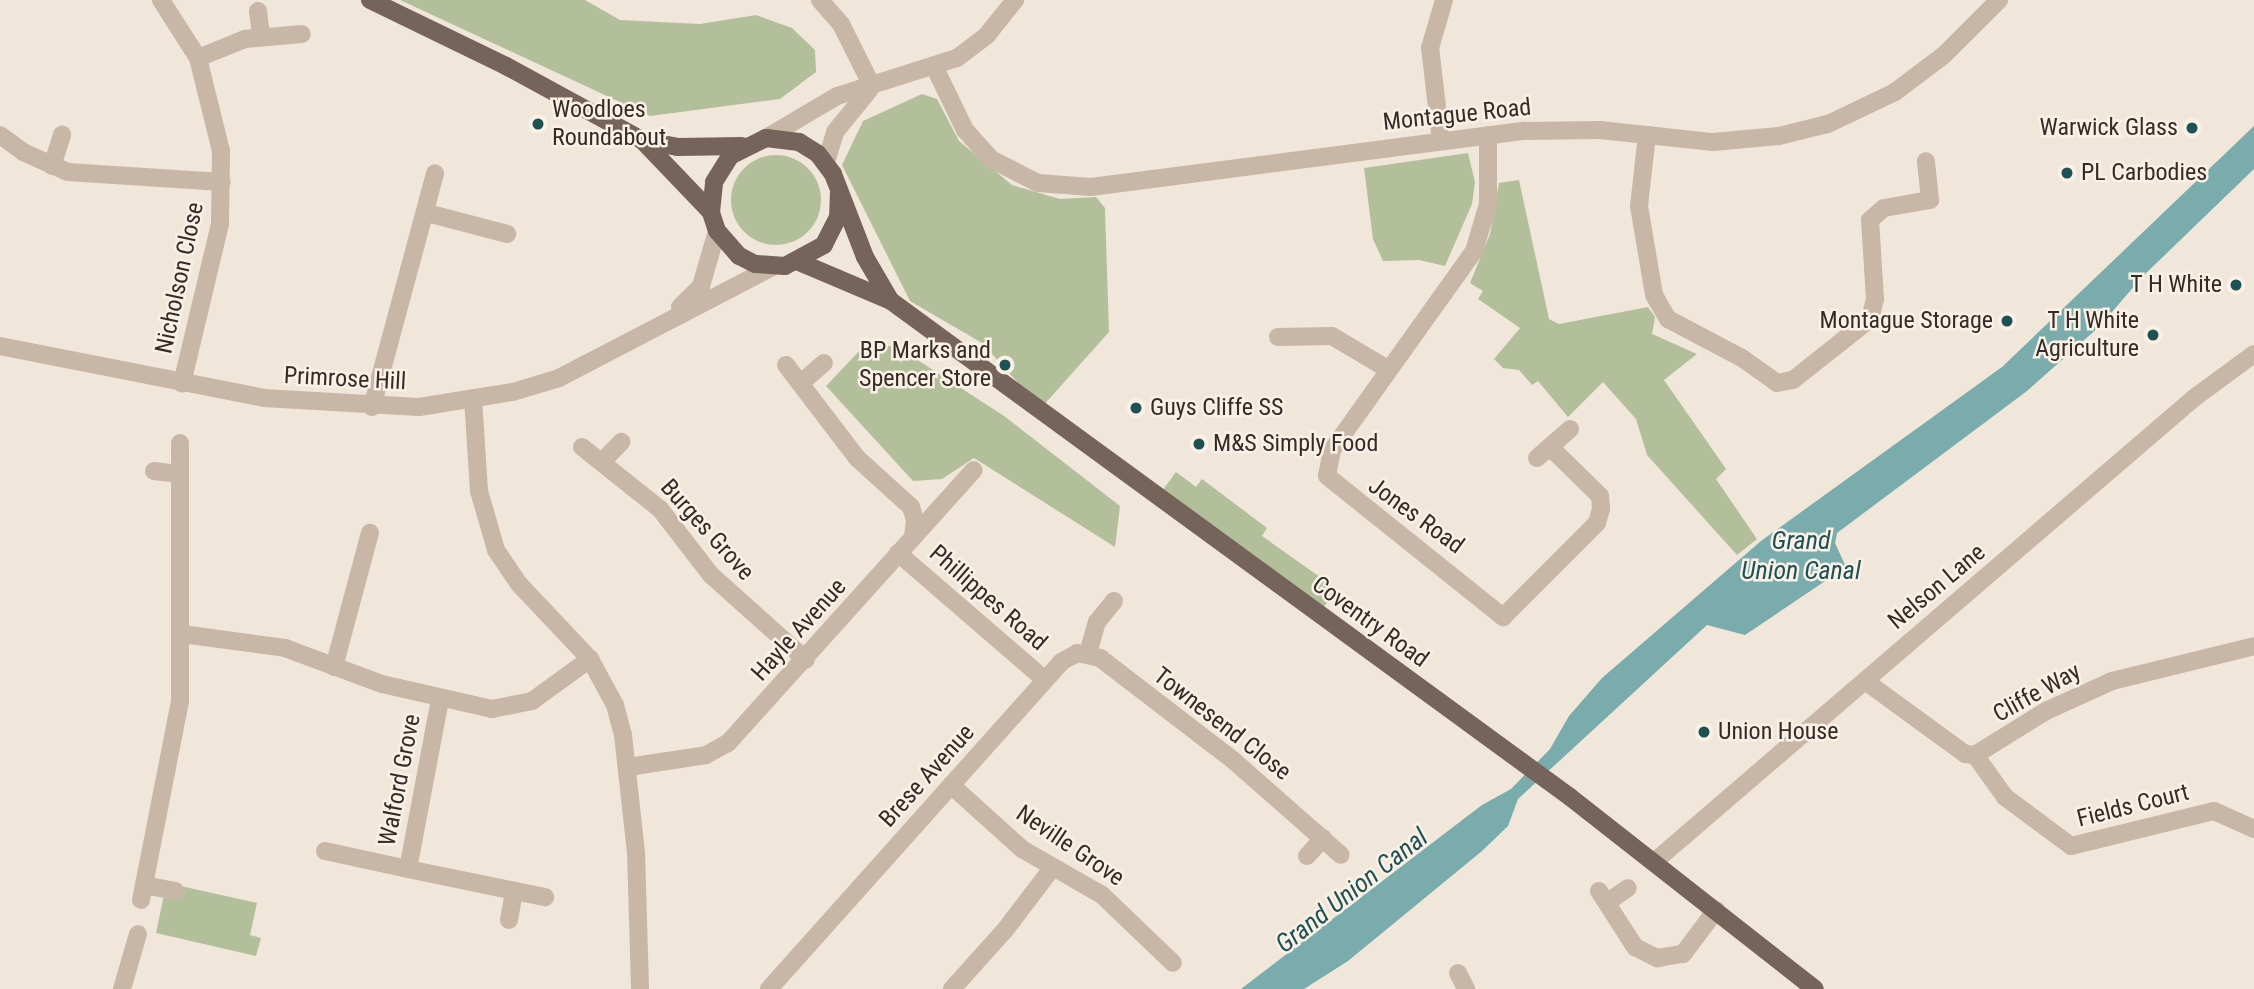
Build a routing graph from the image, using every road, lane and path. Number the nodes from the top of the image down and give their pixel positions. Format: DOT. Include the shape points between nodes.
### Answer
graph roads {
  1 [pos="162,0"];
  2 [pos="370,0"];
  3 [pos="820,0"];
  4 [pos="1015,0"];
  5 [pos="1444,0"];
  6 [pos="1999,0"];
  7 [pos="258,11"];
  8 [pos="302,34"];
  9 [pos="261,36"];
  10 [pos="198,58"];
  11 [pos="935,68"];
  12 [pos="872,86"];
  13 [pos="0,135"];
  14 [pos="62,135"];
  15 [pos="1488,135"];
  16 [pos="1647,135"];
  17 [pos="766,138"];
  18 [pos="642,140"];
  19 [pos="1441,141"];
  20 [pos="742,146"];
  21 [pos="1926,161"];
  22 [pos="826,162"];
  23 [pos="52,166"];
  24 [pos="435,173"];
  25 [pos="222,182"];
  26 [pos="839,191"];
  27 [pos="711,212"];
  28 [pos="427,214"];
  29 [pos="717,231"];
  30 [pos="507,234"];
  31 [pos="799,262"];
  32 [pos="772,267"];
  33 [pos="891,301"];
  34 [pos="673,315"];
  35 [pos="1278,337"];
  36 [pos="0,346"];
  37 [pos="2254,354"];
  38 [pos="824,363"];
  39 [pos="786,365"];
  40 [pos="1389,370"];
  41 [pos="802,382"];
  42 [pos="182,384"];
  43 [pos="473,398"];
  44 [pos="372,407"];
  45 [pos="1570,429"];
  46 [pos="621,442"];
  47 [pos="180,443"];
  48 [pos="582,447"];
  49 [pos="602,463"];
  50 [pos="974,470"];
  51 [pos="154,471"];
  52 [pos="180,474"];
  53 [pos="370,533"];
  54 [pos="913,536"];
  55 [pos="898,553"];
  56 [pos="1114,601"];
  57 [pos="182,634"];
  58 [pos="2254,646"];
  59 [pos="1088,653"];
  60 [pos="590,659"];
  61 [pos="806,660"];
  62 [pos="334,667"];
  63 [pos="1045,680"];
  64 [pos="1865,681"];
  65 [pos="440,699"];
  66 [pos="1975,755"];
  67 [pos="628,767"];
  68 [pos="951,785"];
  69 [pos="2254,829"];
  70 [pos="1323,838"];
  71 [pos="325,851"];
  72 [pos="1341,855"];
  73 [pos="1307,856"];
  74 [pos="1654,862"];
  75 [pos="1053,867"];
  76 [pos="408,869"];
  77 [pos="1628,888"];
  78 [pos="175,891"];
  79 [pos="514,891"];
  80 [pos="545,897"];
  81 [pos="1716,910"];
  82 [pos="509,920"];
  83 [pos="138,934"];
  84 [pos="1168,950"];
  85 [pos="122,989"];
  86 [pos="640,989"];
  87 [pos="769,989"];
  88 [pos="952,989"];
  89 [pos="1815,989"];
  1 -- 10 [label="street, Nicholson Close"];
  2 -- 18 [label="main road" via="506,66"];
  3 -- 12 [label="street" via="848,35"];
  4 -- 11 [label="street" via="978,43"];
  5 -- 19 [label="street" via="1430,48"];
  6 -- 16 [label="street, Montague Road" via="1925,72 1828,124 1731,142"];
  7 -- 9 [label="street"];
  8 -- 9 [label="street"];
  9 -- 10 [label="street"];
  10 -- 25 [label="street, Nicholson Close" via="217,127"];
  11 -- 12 [label="street"];
  11 -- 19 [label="street, Montague Road" via="965,130 982,151 1023,178 1051,186 1121,183"];
  12 -- 17 [label="street" via="837,96"];
  12 -- 22 [label="street" via="835,132"];
  13 -- 23 [label="street"];
  14 -- 23 [label="street"];
  15 -- 16 [label="street, Montague Road" via="1570,129"];
  15 -- 19 [label="street, Montague Road"];
  15 -- 40 [label="street, Jones Road" via="1488,204 1474,251"];
  16 -- 21 [label="street" via="1639,206 1654,295 1668,319 1742,358 1777,383 1793,380 1870,319 1875,299 1870,220 1884,208 1930,200"];
  17 -- 20 [label="main road"];
  17 -- 22 [label="main road" via="799,142"];
  18 -- 20 [label="main road" via="678,147"];
  18 -- 27 [label="main road"];
  20 -- 27 [label="main road" via="720,168 710,197"];
  22 -- 26 [label="main road, Coventry Road"];
  23 -- 25 [label="street" via="130,179"];
  24 -- 28 [label="street"];
  25 -- 42 [label="street, Nicholson Close" via="216,245"];
  26 -- 31 [label="main road" via="833,232 824,245"];
  26 -- 33 [label="main road, Coventry Road" via="864,257"];
  27 -- 29 [label="main road"];
  28 -- 30 [label="street"];
  28 -- 44 [label="street"];
  29 -- 32 [label="main road" via="739,256"];
  29 -- 34 [label="street, Primrose Hill" via="701,286"];
  31 -- 32 [label="main road"];
  31 -- 33 [label="main road, Coventry Road"];
  32 -- 34 [label="street, Primrose Hill"];
  33 -- 74 [label="main road, Coventry Road"];
  34 -- 43 [label="street, Primrose Hill" via="623,347 567,374 513,392"];
  35 -- 40 [label="street" via="1332,336"];
  36 -- 42 [label="street, Primrose Hill"];
  37 -- 64 [label="street, Nelson Lane" via="2194,398"];
  38 -- 41 [label="street"];
  39 -- 41 [label="street"];
  40 -- 45 [label="street, Jones Road" via="1332,450 1326,467 1329,483 1455,575 1503,617 1597,523 1600,496 1544,452"];
  41 -- 54 [label="street" via="857,458 911,507"];
  42 -- 44 [label="street, Primrose Hill" via="264,398"];
  43 -- 44 [label="street, Primrose Hill" via="419,407"];
  43 -- 60 [label="street" via="479,491 496,550 519,584"];
  46 -- 49 [label="street"];
  47 -- 52 [label="street"];
  48 -- 49 [label="street, Burges Grove"];
  49 -- 61 [label="street, Burges Grove" via="660,509 711,575"];
  50 -- 54 [label="street, Hayle Avenue"];
  51 -- 52 [label="street"];
  52 -- 57 [label="street"];
  53 -- 62 [label="street"];
  54 -- 55 [label="street, Hayle Avenue"];
  55 -- 61 [label="street, Hayle Avenue"];
  55 -- 63 [label="street, Phillippes Road"];
  56 -- 59 [label="street" via="1097,622"];
  57 -- 62 [label="street" via="261,643"];
  57 -- 78 [label="street" via="178,726 142,892"];
  58 -- 66 [label="street, Cliffe Way" via="2145,670 2101,686 2046,711"];
  59 -- 63 [label="street, Brese Avenue" via="1065,658"];
  59 -- 70 [label="street, Townesend Close" via="1234,761"];
  60 -- 65 [label="street" via="539,697 516,706 482,708"];
  60 -- 67 [label="street" via="615,705"];
  61 -- 67 [label="street, Hayle Avenue" via="728,743 706,755"];
  62 -- 65 [label="street"];
  63 -- 68 [label="street, Brese Avenue"];
  64 -- 66 [label="street" via="1965,754"];
  64 -- 74 [label="street, Nelson Lane"];
  65 -- 76 [label="street, Walford Grove"];
  66 -- 69 [label="street, Fields Court" via="2005,797 2071,846 2214,811"];
  67 -- 86 [label="street"];
  68 -- 75 [label="street, Neville Grove" via="1022,849"];
  68 -- 87 [label="street, Brese Avenue"];
  70 -- 72 [label="street, Townesend Close"];
  70 -- 73 [label="street"];
  71 -- 76 [label="street, Walford Grove"];
  74 -- 81 [label="main road, Coventry Road"];
  75 -- 84 [label="street, Neville Grove" via="1101,895"];
  75 -- 88 [label="street"];
  76 -- 79 [label="street, Walford Grove"];
  77 -- 81 [label="street" via="1604,897 1636,947 1664,959 1685,952"];
  79 -- 80 [label="street, Walford Grove"];
  79 -- 82 [label="street"];
  81 -- 89 [label="main road, Coventry Road"];
  83 -- 85 [label="street"];
}
